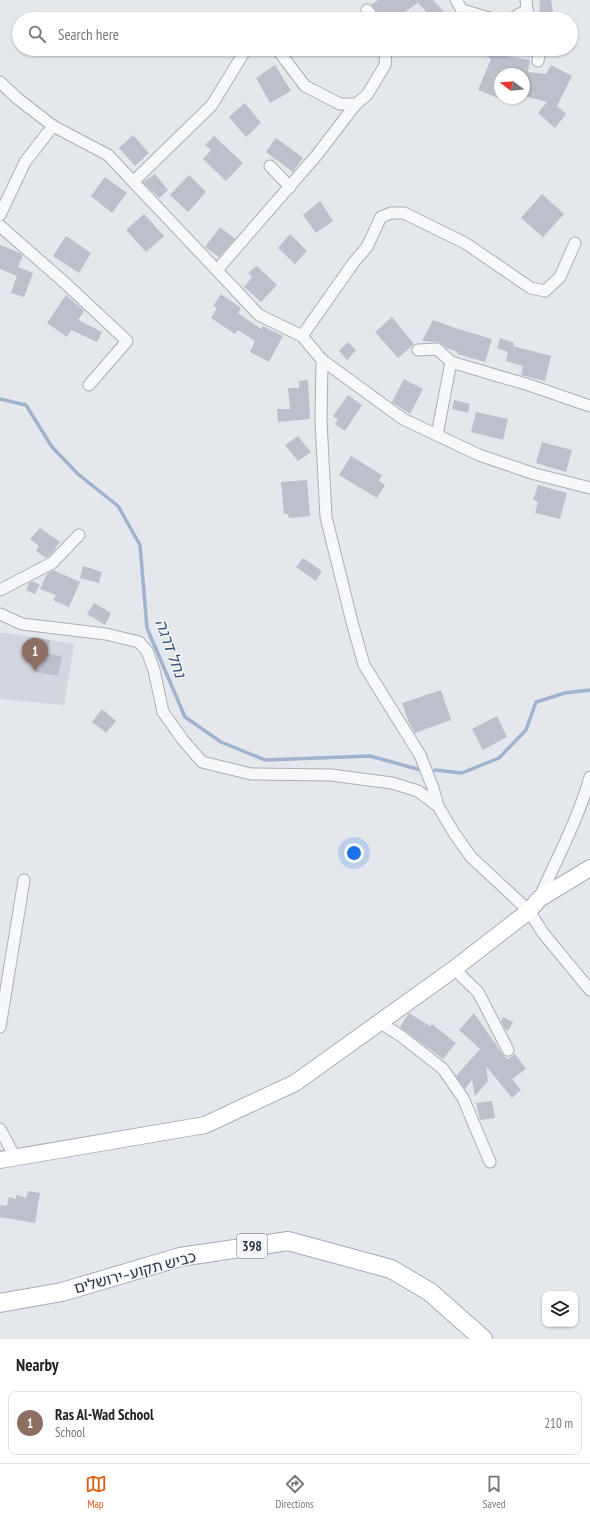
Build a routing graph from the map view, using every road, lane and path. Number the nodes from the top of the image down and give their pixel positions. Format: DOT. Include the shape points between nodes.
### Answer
graph roads {
  1 [pos="456,0"];
  2 [pos="469,12"];
  3 [pos="242,56"];
  4 [pos="282,56"];
  5 [pos="386,56"];
  6 [pos="539,56"];
  7 [pos="538,61"];
  8 [pos="0,82"];
  9 [pos="356,104"];
  10 [pos="53,126"];
  11 [pos="270,166"];
  12 [pos="134,181"];
  13 [pos="290,187"];
  14 [pos="0,215"];
  15 [pos="0,226"];
  16 [pos="575,243"];
  17 [pos="217,270"];
  18 [pos="302,336"];
  19 [pos="418,350"];
  20 [pos="322,360"];
  21 [pos="451,362"];
  22 [pos="89,385"];
  23 [pos="590,406"];
  24 [pos="437,435"];
  25 [pos="590,488"];
  26 [pos="79,535"];
  27 [pos="0,590"];
  28 [pos="0,614"];
  29 [pos="590,778"];
  30 [pos="438,806"];
  31 [pos="590,868"];
  32 [pos="24,880"];
  33 [pos="534,905"];
  34 [pos="454,969"];
  35 [pos="590,990"];
  36 [pos="379,1022"];
  37 [pos="0,1027"];
  38 [pos="508,1050"];
  39 [pos="0,1129"];
  40 [pos="8,1159"];
  41 [pos="490,1162"];
  42 [pos="0,1303"];
  43 [pos="483,1339"];
  1 -- 2 [label="street" via="462,10"];
  3 -- 12 [label="street" via="212,105"];
  4 -- 9 [label="street" via="305,86 340,104"];
  5 -- 9 [label="street" via="386,65 367,95"];
  6 -- 7 [label="street"];
  8 -- 10 [label="street"];
  9 -- 13 [label="street"];
  10 -- 12 [label="street" via="108,155"];
  10 -- 14 [label="street" via="25,162"];
  11 -- 13 [label="street"];
  12 -- 17 [label="street"];
  13 -- 17 [label="street"];
  15 -- 22 [label="street" via="127,341"];
  16 -- 18 [label="street" via="560,277 545,291 531,288 465,242 404,212 391,212 381,217 367,247"];
  17 -- 18 [label="street" via="259,315"];
  18 -- 20 [label="street"];
  19 -- 21 [label="street" via="437,349"];
  20 -- 24 [label="street" via="403,419"];
  20 -- 30 [label="street" via="321,421 326,517 352,622 364,665 420,755"];
  21 -- 23 [label="street"];
  21 -- 24 [label="street"];
  24 -- 25 [label="street" via="521,469"];
  26 -- 27 [label="street" via="52,563"];
  28 -- 30 [label="street" via="22,624 106,634 139,642 147,651 154,670 163,712 202,762 251,774 331,775 392,783 418,791"];
  29 -- 33 [label="street" via="570,834"];
  30 -- 33 [label="street" via="471,857"];
  31 -- 33 [label="street"];
  32 -- 37 [label="street"];
  33 -- 34 [label="street"];
  33 -- 35 [label="street" via="543,933"];
  34 -- 36 [label="street"];
  34 -- 38 [label="street" via="478,992"];
  36 -- 40 [label="street" via="295,1083 205,1125"];
  36 -- 41 [label="street" via="443,1069 463,1098"];
  39 -- 40 [label="street"];
  42 -- 43 [label="main road, כביש תקוע–ירושלים / 398" via="62,1292 180,1257 288,1241 391,1269 430,1292"];
}
